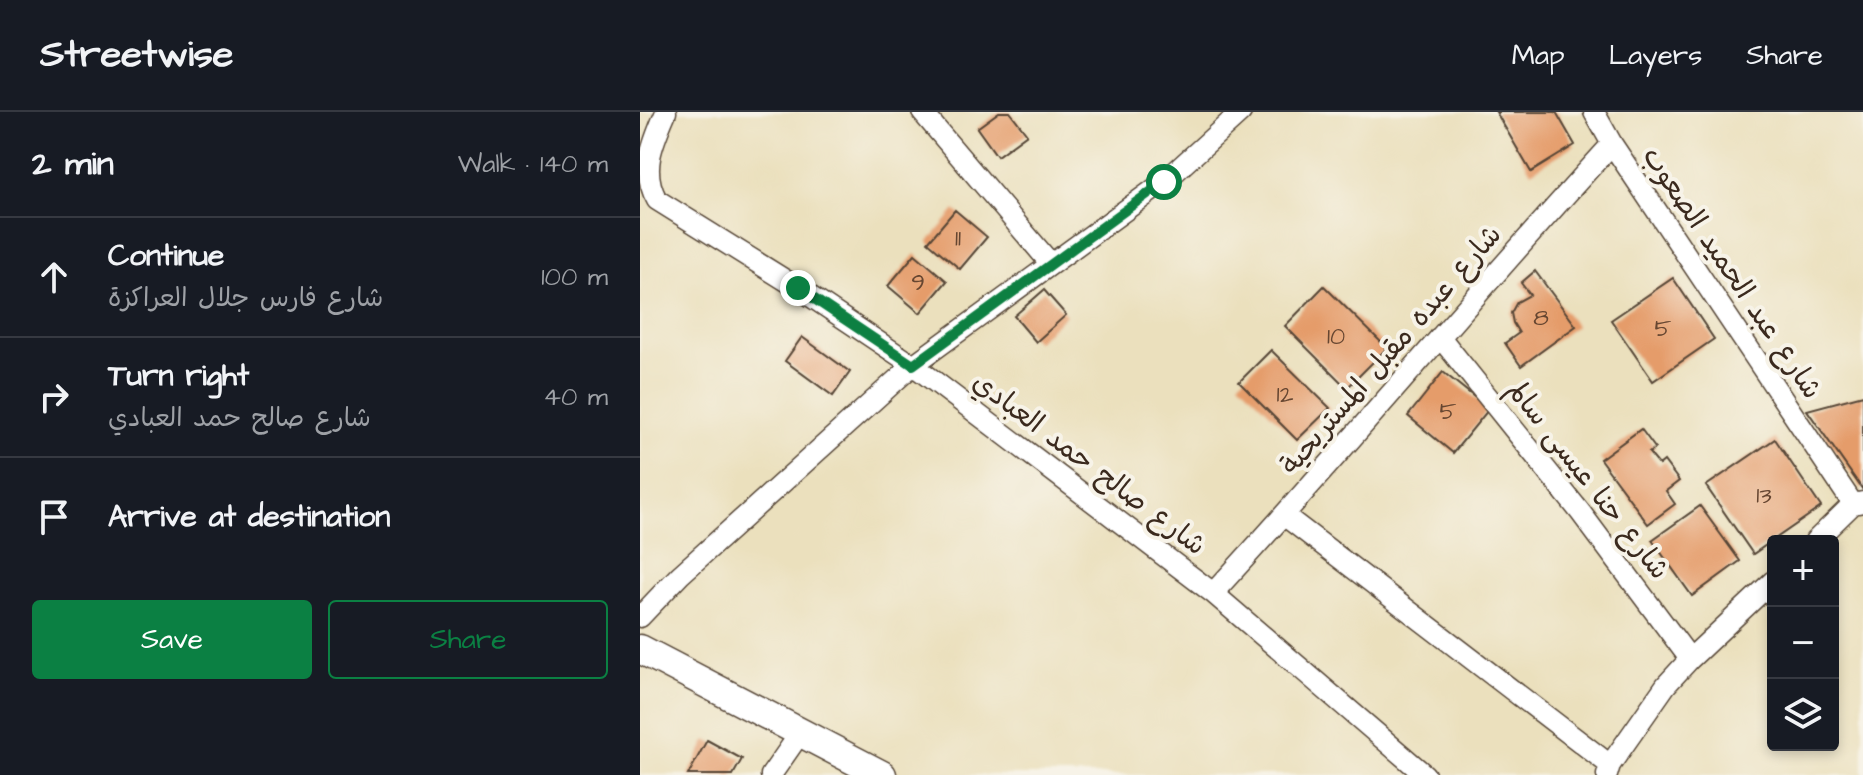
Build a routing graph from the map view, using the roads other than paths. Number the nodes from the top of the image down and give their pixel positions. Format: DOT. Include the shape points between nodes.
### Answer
graph roads {
  1 [pos="666,112"];
  2 [pos="922,112"];
  3 [pos="1241,112"];
  4 [pos="1594,112"];
  5 [pos="1612,144"];
  6 [pos="645,190"];
  7 [pos="1051,264"];
  8 [pos="1440,337"];
  9 [pos="913,365"];
  10 [pos="1858,503"];
  11 [pos="1285,516"];
  12 [pos="1822,535"];
  13 [pos="1767,587"];
  14 [pos="1213,593"];
  15 [pos="640,617"];
  16 [pos="640,649"];
  17 [pos="1690,659"];
  18 [pos="801,732"];
  19 [pos="1402,768"];
  20 [pos="1608,770"];
  21 [pos="771,775"];
  22 [pos="882,775"];
  23 [pos="1425,775"];
  1 -- 6 [label="street, شارع صالح حمد العبادي" via="645,167"];
  2 -- 7 [label="street"];
  3 -- 7 [label="street" via="1164,182"];
  4 -- 5 [label="street, شارع عبد الحميد الصعوب"];
  5 -- 8 [label="street, شارع عبده مقبل المستريحية"];
  5 -- 10 [label="street, شارع عبد الحميد الصعوب"];
  6 -- 9 [label="street, شارع صالح حمد العبادي"];
  7 -- 9 [label="street"];
  8 -- 11 [label="street, شارع عبده مقبل المستريحية"];
  8 -- 17 [label="street, شارع حنا عيسى سالم"];
  9 -- 14 [label="street, شارع صالح حمد العبادي"];
  9 -- 15 [label="street"];
  10 -- 12 [label="street"];
  11 -- 14 [label="street, شارع عبده مقبل المستريحية"];
  11 -- 20 [label="street"];
  13 -- 17 [label="street"];
  14 -- 19 [label="street, شارع صالح حمد العبادي"];
  16 -- 18 [label="main road"];
  17 -- 20 [label="street"];
  18 -- 21 [label="street"];
  18 -- 22 [label="main road"];
  19 -- 23 [label="street, شارع صالح حمد العبادي"];
}
